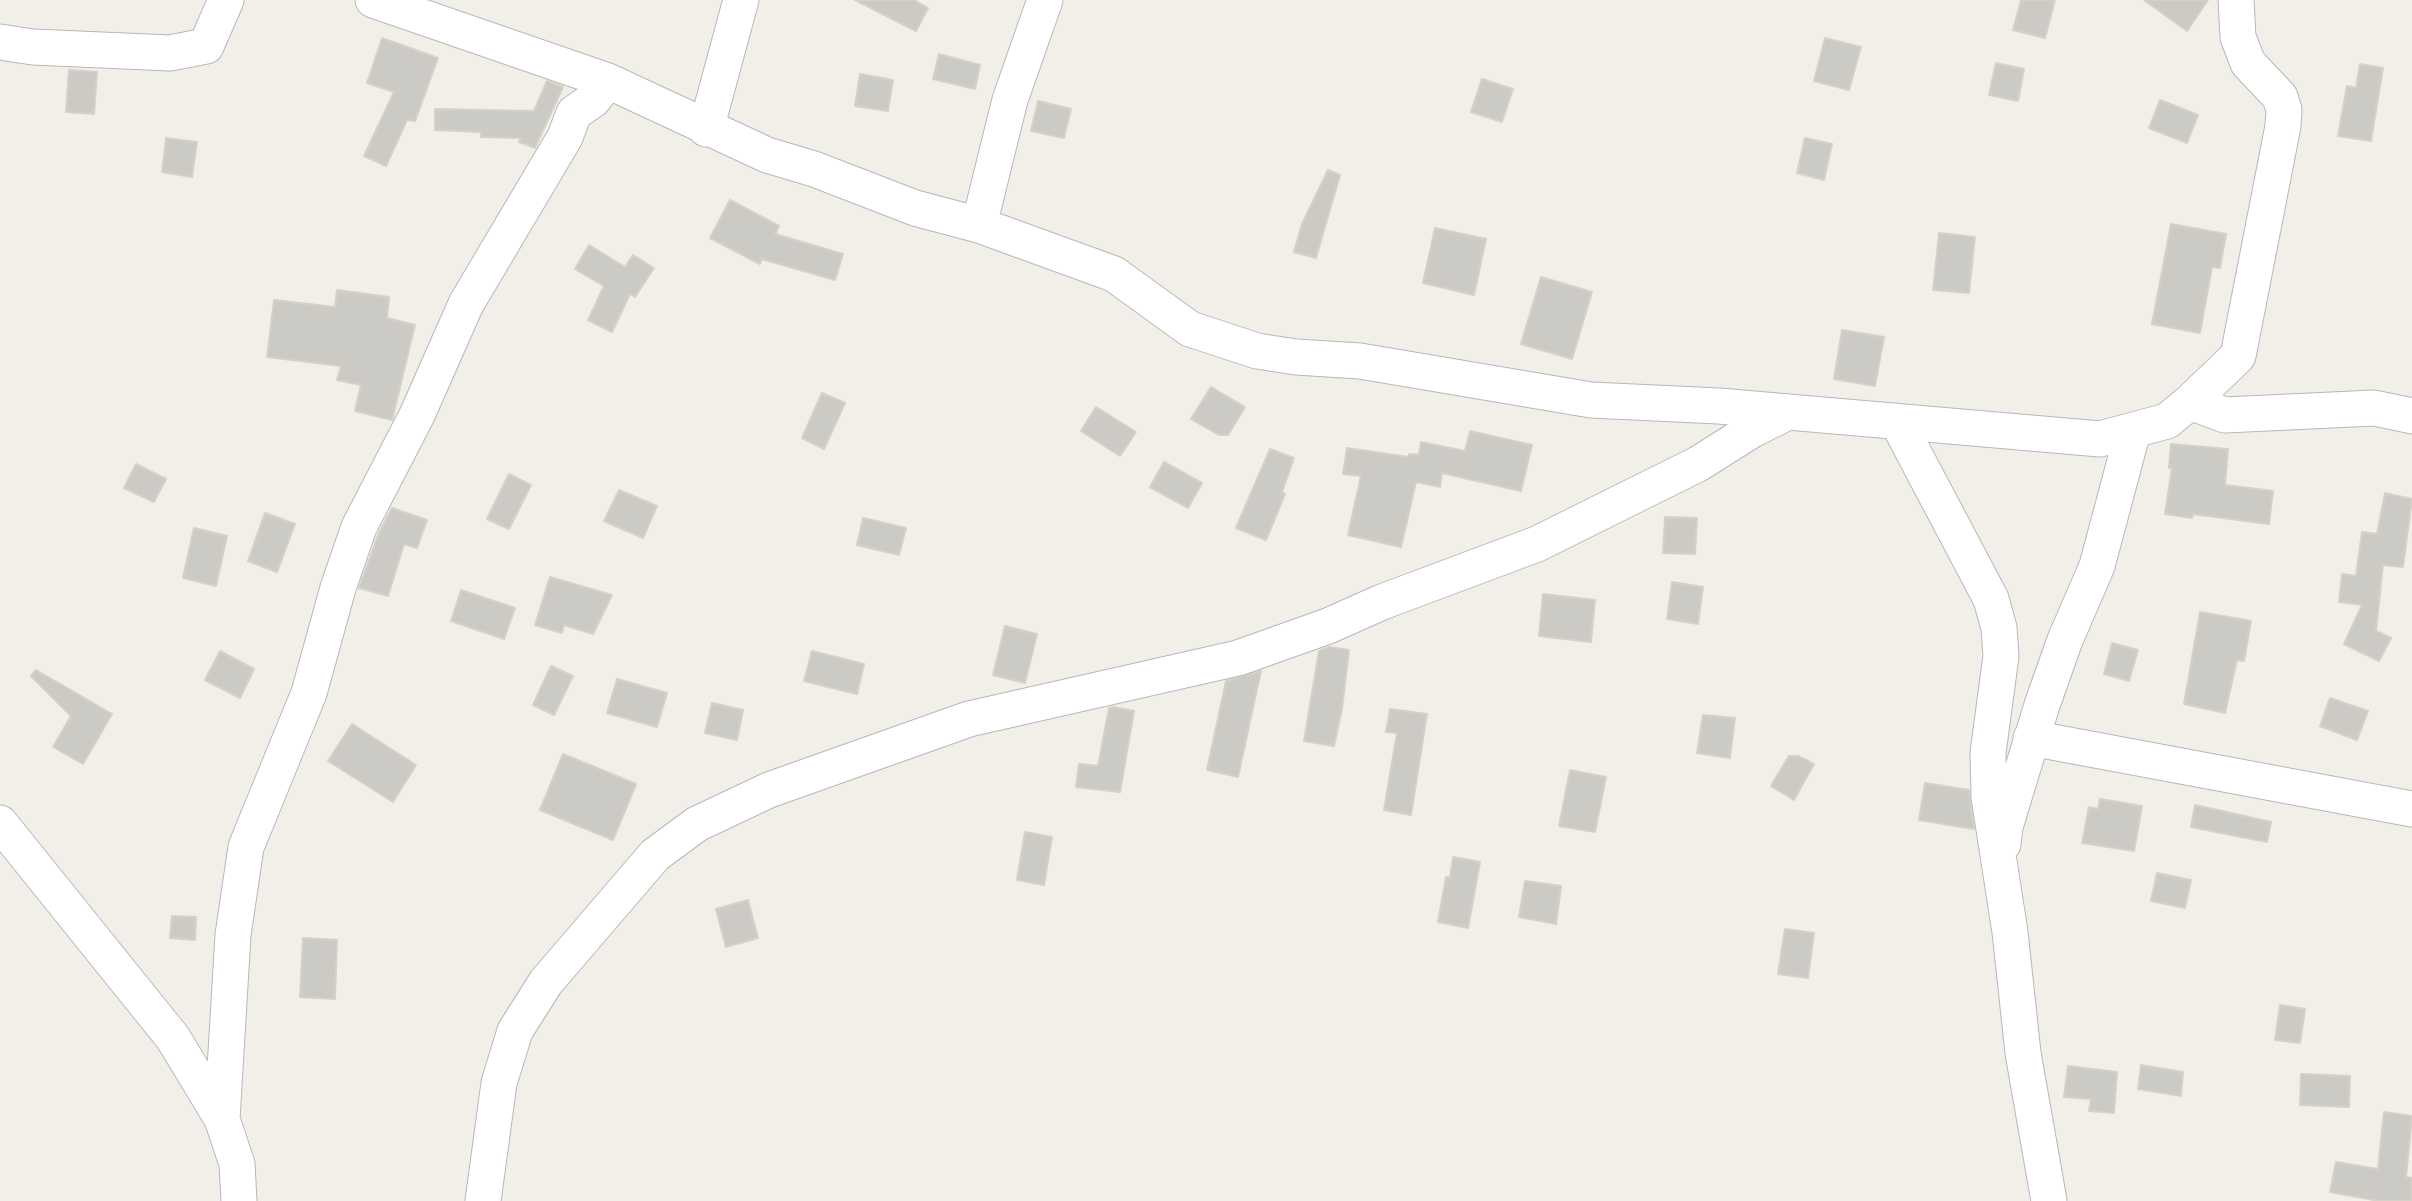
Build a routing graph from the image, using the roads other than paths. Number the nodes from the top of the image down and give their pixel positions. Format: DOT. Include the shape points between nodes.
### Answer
graph roads {
  1 [pos="226,0"];
  2 [pos="373,0"];
  3 [pos="741,0"];
  4 [pos="1045,0"];
  5 [pos="2236,0"];
  6 [pos="0,42"];
  7 [pos="608,81"];
  8 [pos="706,129"];
  9 [pos="979,225"];
  10 [pos="2190,402"];
  11 [pos="1788,412"];
  12 [pos="2412,416"];
  13 [pos="1898,423"];
  14 [pos="2133,431"];
  15 [pos="2031,738"];
  16 [pos="2412,809"];
  17 [pos="0,823"];
  18 [pos="2001,872"];
  19 [pos="222,1119"];
  20 [pos="239,1201"];
  21 [pos="483,1201"];
  22 [pos="2049,1201"];
  1 -- 6 [label="street" via="206,46 170,53"];
  2 -- 7 [label="street"];
  3 -- 8 [label="street"];
  4 -- 9 [label="street" via="1010,100"];
  5 -- 10 [label="street" via="2238,37 2248,63 2280,97 2283,126 2238,356"];
  7 -- 8 [label="street"];
  7 -- 19 [label="street" via="593,100 574,113 565,137 466,304 417,415 359,527 309,693 246,847 233,935"];
  8 -- 9 [label="street" via="915,208"];
  9 -- 11 [label="street" via="1114,274 1190,329 1257,351 1373,362 1591,400"];
  10 -- 12 [label="street" via="2225,415 2374,408"];
  10 -- 14 [label="street" via="2167,421"];
  11 -- 13 [label="street"];
  11 -- 21 [label="street" via="1698,464 1537,544 1382,601 1328,626 1238,658 970,719 769,790 697,824 655,855 546,982 515,1031 499,1083"];
  13 -- 14 [label="street" via="2100,439"];
  13 -- 18 [label="street" via="1991,599 1999,628 2001,656 1988,764"];
  14 -- 15 [label="street" via="2097,566"];
  15 -- 16 [label="street"];
  15 -- 18 [label="street" via="2005,827"];
  17 -- 19 [label="street" via="173,1038"];
  18 -- 22 [label="street" via="2023,1053"];
  19 -- 20 [label="street" via="237,1164"];
}
